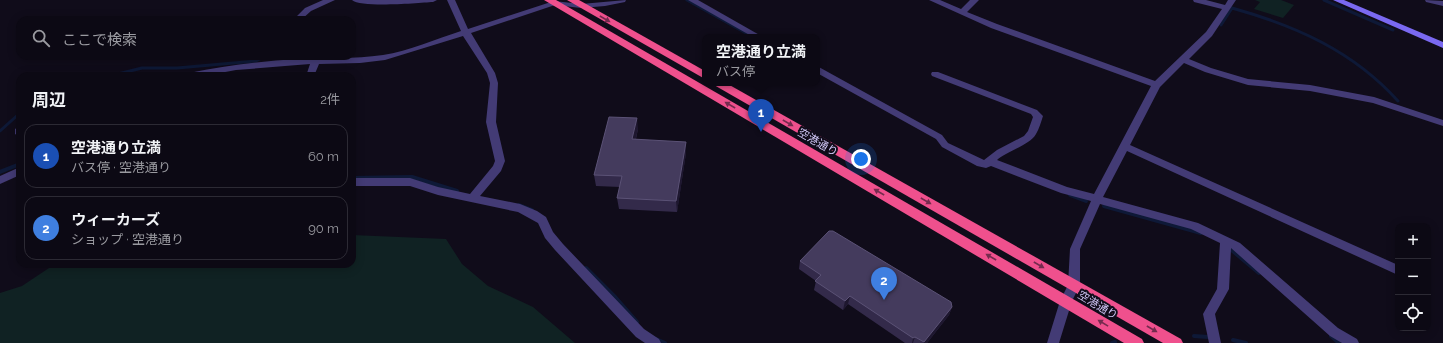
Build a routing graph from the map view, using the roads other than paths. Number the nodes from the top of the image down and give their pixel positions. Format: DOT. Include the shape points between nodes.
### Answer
graph roads {
  1 [pos="331,0"];
  2 [pos="356,0"];
  3 [pos="433,0"];
  4 [pos="451,0"];
  5 [pos="572,0"];
  6 [pos="622,0"];
  7 [pos="692,0"];
  8 [pos="933,0"];
  9 [pos="975,0"];
  10 [pos="1197,0"];
  11 [pos="1337,0"];
  12 [pos="1429,0"];
  13 [pos="551,2"];
  14 [pos="1230,4"];
  15 [pos="1443,4"];
  16 [pos="581,6"];
  17 [pos="962,12"];
  18 [pos="300,16"];
  19 [pos="466,32"];
  20 [pos="754,34"];
  21 [pos="1443,45"];
  22 [pos="1182,59"];
  23 [pos="263,60"];
  24 [pos="353,60"];
  25 [pos="356,60"];
  26 [pos="315,62"];
  27 [pos="258,65"];
  28 [pos="820,71"];
  29 [pos="206,72"];
  30 [pos="311,72"];
  31 [pos="702,74"];
  32 [pos="935,74"];
  33 [pos="1156,85"];
  34 [pos="723,86"];
  35 [pos="1443,123"];
  36 [pos="1124,146"];
  37 [pos="989,161"];
  38 [pos="16,173"];
  39 [pos="0,180"];
  40 [pos="356,182"];
  41 [pos="473,198"];
  42 [pos="1097,199"];
  43 [pos="1226,241"];
  44 [pos="1395,269"];
  45 [pos="1074,285"];
  46 [pos="1066,301"];
  47 [pos="655,343"];
  48 [pos="1053,343"];
  49 [pos="1137,343"];
  50 [pos="1176,343"];
  51 [pos="1215,343"];
  52 [pos="1353,343"];
  1 -- 18 [label="street" via="302,12"];
  2 -- 3 [label="street"];
  4 -- 19 [label="street"];
  5 -- 16 [label="highway"];
  6 -- 16 [label="street"];
  7 -- 20 [label="street"];
  8 -- 17 [label="street"];
  9 -- 17 [label="street"];
  10 -- 14 [label="street"];
  11 -- 21 [label="main road"];
  12 -- 15 [label="street"];
  13 -- 16 [label="street"];
  13 -- 19 [label="street"];
  46 -- 13 [label="highway, 空港通り, one-way"];
  14 -- 22 [label="street" via="1209,34"];
  16 -- 31 [label="highway, one-way"];
  17 -- 33 [label="street"];
  19 -- 25 [label="street" via="385,57"];
  19 -- 41 [label="street" via="491,73 494,83 491,122 500,161"];
  22 -- 33 [label="street"];
  22 -- 35 [label="street" via="1248,82 1310,88 1374,100"];
  23 -- 27 [label="street"];
  24 -- 26 [label="street"];
  26 -- 27 [label="street"];
  26 -- 30 [label="street"];
  27 -- 29 [label="street"];
  28 -- 37 [label="street" via="939,137 944,145 981,163 986,164"];
  32 -- 37 [label="street" via="1034,112 1038,116 1032,133 1027,138 1000,152"];
  33 -- 36 [label="street"];
  34 -- 45 [label="highway, 空港通り, one-way"];
  36 -- 42 [label="street"];
  36 -- 44 [label="street"];
  37 -- 42 [label="street" via="1065,190"];
  38 -- 39 [label="street"];
  40 -- 41 [label="street" via="400,180"];
  41 -- 47 [label="street" via="520,208 542,220 549,235 559,247 640,333"];
  42 -- 43 [label="street" via="1194,226"];
  42 -- 45 [label="street" via="1075,249"];
  43 -- 51 [label="street" via="1223,290 1209,314"];
  43 -- 52 [label="street" via="1236,246 1334,332"];
  45 -- 46 [label="street"];
  45 -- 50 [label="highway, 空港通り, one-way"];
  46 -- 48 [label="street"];
  49 -- 46 [label="highway, 空港通り, one-way"];
}
